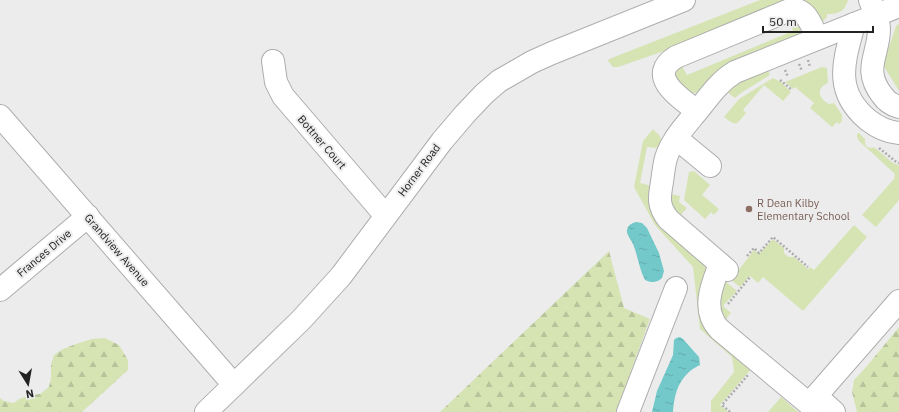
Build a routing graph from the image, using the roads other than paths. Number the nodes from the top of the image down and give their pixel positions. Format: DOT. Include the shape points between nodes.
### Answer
graph roads {
  1 [pos="684,0"];
  2 [pos="899,6"];
  3 [pos="873,8"];
  4 [pos="854,24"];
  5 [pos="818,38"];
  6 [pos="273,61"];
  7 [pos="899,107"];
  8 [pos="697,111"];
  9 [pos="0,116"];
  10 [pos="899,133"];
  11 [pos="676,138"];
  12 [pos="710,166"];
  13 [pos="385,215"];
  14 [pos="88,216"];
  15 [pos="0,290"];
  16 [pos="899,301"];
  17 [pos="675,303"];
  18 [pos="234,385"];
  19 [pos="816,396"];
  20 [pos="206,412"];
  21 [pos="628,412"];
  22 [pos="834,412"];
  1 -- 13 [label="street, Horner Road" via="552,53 499,81 442,141"];
  2 -- 3 [label="street"];
  3 -- 4 [label="street"];
  3 -- 7 [label="street" via="879,29 872,63 873,78 884,98"];
  4 -- 5 [label="street"];
  4 -- 10 [label="street" via="844,66 845,86 851,101 872,123 893,133"];
  5 -- 8 [label="street" via="727,77"];
  5 -- 8 [label="street" via="806,15 792,9 676,57 665,67 666,83"];
  6 -- 13 [label="street, Bottner Court" via="276,82 283,96"];
  8 -- 11 [label="street"];
  9 -- 14 [label="street, Grandview Avenue"];
  11 -- 12 [label="street"];
  11 -- 19 [label="street" via="666,156 660,200 668,220 723,267 709,296 711,318 718,328 809,404"];
  13 -- 18 [label="street, Horner Road" via="341,276 301,320"];
  14 -- 15 [label="street, Frances Drive"];
  14 -- 18 [label="street, Grandview Avenue"];
  16 -- 19 [label="street"];
  17 -- 21 [label="street"];
  18 -- 20 [label="street, Horner Road"];
  19 -- 22 [label="street"];
}
